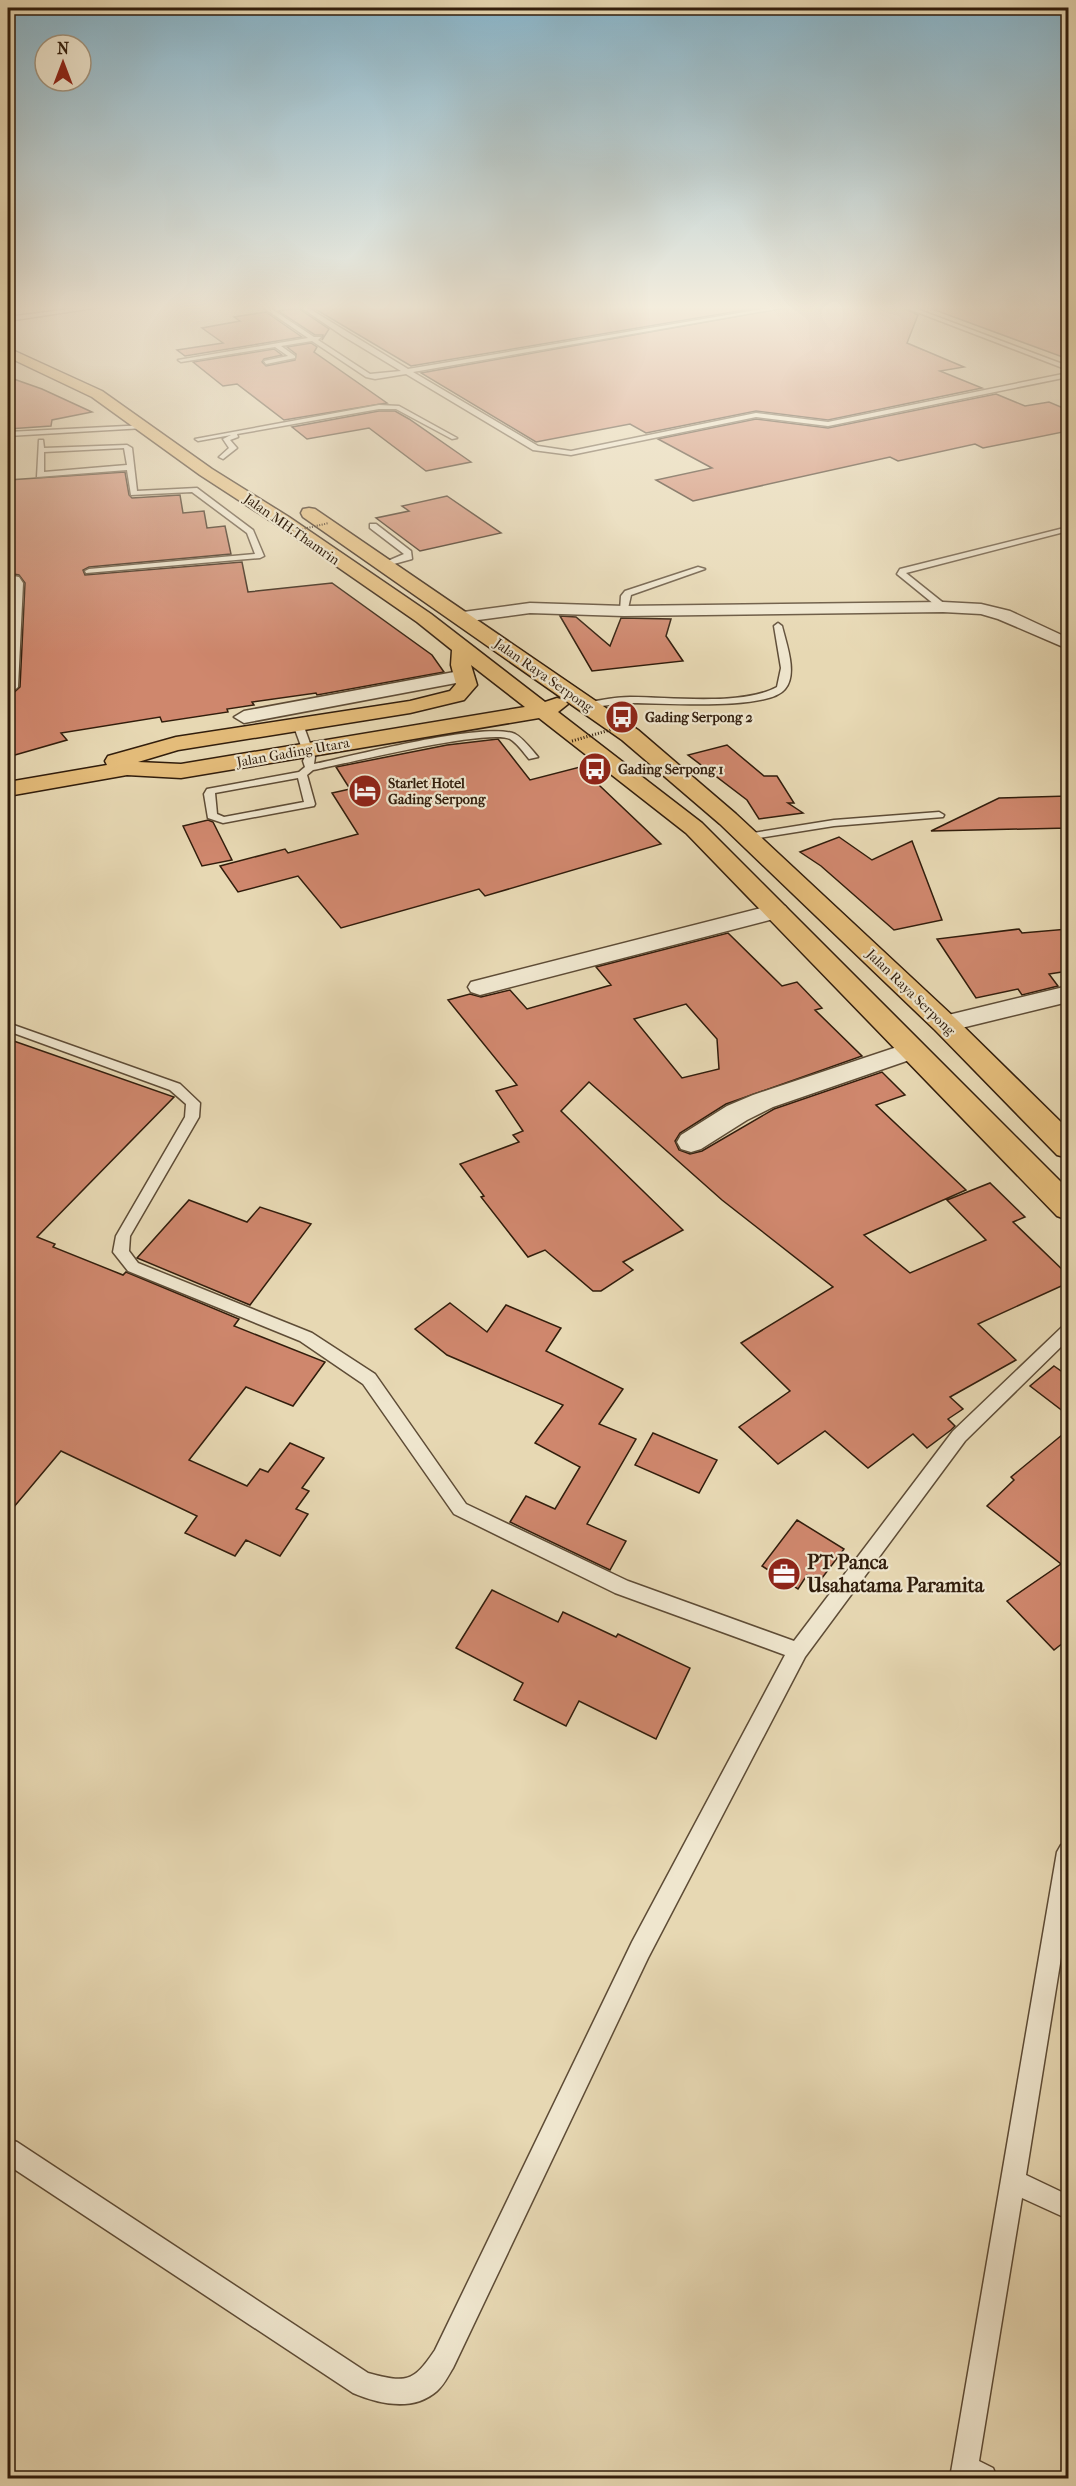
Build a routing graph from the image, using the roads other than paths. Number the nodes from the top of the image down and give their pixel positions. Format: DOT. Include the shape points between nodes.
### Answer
graph roads {
  1 [pos="138,422"];
  2 [pos="309,422"];
  3 [pos="425,422"];
  4 [pos="493,422"];
  5 [pos="722,422"];
  6 [pos="800,422"];
  7 [pos="838,422"];
  8 [pos="144,426"];
  9 [pos="182,429"];
  10 [pos="265,429"];
  11 [pos="42,432"];
  12 [pos="8,434"];
  13 [pos="454,438"];
  14 [pos="198,439"];
  15 [pos="40,450"];
  16 [pos="223,456"];
  17 [pos="131,467"];
  18 [pos="242,468"];
  19 [pos="298,505"];
  20 [pos="373,526"];
  21 [pos="1068,529"];
  22 [pos="386,565"];
  23 [pos="701,569"];
  24 [pos="89,571"];
  25 [pos="8,578"];
  26 [pos="943,607"];
  27 [pos="624,611"];
  28 [pos="463,617"];
  29 [pos="778,626"];
  30 [pos="1068,644"];
  31 [pos="462,650"];
  32 [pos="465,676"];
  33 [pos="507,682"];
  34 [pos="562,686"];
  35 [pos="8,693"];
  36 [pos="589,705"];
  37 [pos="546,711"];
  38 [pos="244,717"];
  39 [pos="298,724"];
  40 [pos="533,757"];
  41 [pos="305,761"];
  42 [pos="82,771"];
  43 [pos="8,780"];
  44 [pos="8,789"];
  45 [pos="939,815"];
  46 [pos="747,837"];
  47 [pos="777,911"];
  48 [pos="480,987"];
  49 [pos="1068,994"];
  50 [pos="945,1024"];
  51 [pos="8,1027"];
  52 [pos="912,1050"];
  53 [pos="691,1142"];
  54 [pos="1068,1147"];
  55 [pos="1068,1208"];
  56 [pos="1068,1331"];
  57 [pos="798,1651"];
  58 [pos="1068,1852"];
  59 [pos="8,2151"];
  60 [pos="1012,2181"];
  61 [pos="1068,2207"];
  62 [pos="970,2475"];
  1 -- 8 [label="main road, Jalan MH.Thamrin"];
  2 -- 10 [label="lane"];
  3 -- 13 [label="lane"];
  4 -- 5 [label="lane" via="536,448 571,453"];
  6 -- 7 [label="lane"];
  8 -- 11 [label="lane"];
  8 -- 31 [label="main road, Jalan MH.Thamrin" via="424,618"];
  9 -- 14 [label="main road"];
  10 -- 14 [label="lane"];
  10 -- 16 [label="lane" via="227,438 233,448"];
  11 -- 12 [label="lane"];
  11 -- 15 [label="lane"];
  14 -- 16 [label="main road"];
  15 -- 17 [label="lane" via="125,446"];
  15 -- 17 [label="lane" via="40,475"];
  16 -- 18 [label="main road"];
  17 -- 24 [label="lane" via="134,493 194,490 250,532 260,556"];
  19 -- 22 [label="main road, Jalan Raya Serpong"];
  20 -- 22 [label="lane" via="409,557"];
  21 -- 26 [label="lane" via="903,571"];
  22 -- 28 [label="main road, Jalan Raya Serpong"];
  23 -- 27 [label="lane" via="628,593"];
  25 -- 35 [label="lane" via="19,583 13,687"];
  26 -- 27 [label="street"];
  26 -- 30 [label="street" via="1004,615"];
  27 -- 28 [label="street" via="522,608"];
  28 -- 34 [label="main road, Jalan Raya Serpong"];
  29 -- 36 [label="lane" via="786,678 782,689 771,695 747,700 630,700"];
  31 -- 32 [label="main road"];
  31 -- 33 [label="main road, Jalan MH.Thamrin"];
  32 -- 38 [label="street"];
  32 -- 39 [label="main road, Jalan Gading Utara" via="467,685 452,698"];
  33 -- 37 [label="main road, Jalan Raya Serpong"];
  34 -- 36 [label="main road, Jalan Raya Serpong"];
  34 -- 37 [label="main road" via="563,697"];
  36 -- 46 [label="main road, Jalan Raya Serpong" via="630,735"];
  37 -- 41 [label="main road, Jalan Gading Utara"];
  37 -- 47 [label="main road, Jalan Raya Serpong" via="694,828"];
  39 -- 41 [label="lane"];
  39 -- 42 [label="main road, Jalan Gading Utara" via="176,744"];
  40 -- 41 [label="lane" via="513,737 494,733"];
  41 -- 41 [label="lane" via="310,804 223,820 212,816 211,791"];
  41 -- 42 [label="main road, Jalan Gading Utara" via="181,771"];
  42 -- 43 [label="main road, Jalan Gading Utara"];
  42 -- 44 [label="main road, Jalan Gading Utara"];
  45 -- 46 [label="lane" via="834,823"];
  46 -- 50 [label="main road, Jalan Raya Serpong"];
  47 -- 48 [label="street"];
  47 -- 52 [label="main road, Jalan Raya Serpong"];
  49 -- 50 [label="street"];
  50 -- 54 [label="main road, Jalan Raya Serpong"];
  51 -- 57 [label="lane" via="175,1087 193,1103 192,1117 123,1236 121,1252 133,1267 306,1337 369,1379 459,1509 622,1587"];
  52 -- 53 [label="street" via="763,1101"];
  52 -- 55 [label="main road, Jalan Raya Serpong"];
  56 -- 57 [label="lane" via="959,1436"];
  57 -- 59 [label="lane" via="640,1950 444,2359 428,2383 389,2392 362,2384"];
  58 -- 60 [label="lane"];
  60 -- 61 [label="lane"];
  60 -- 62 [label="lane"];
}
